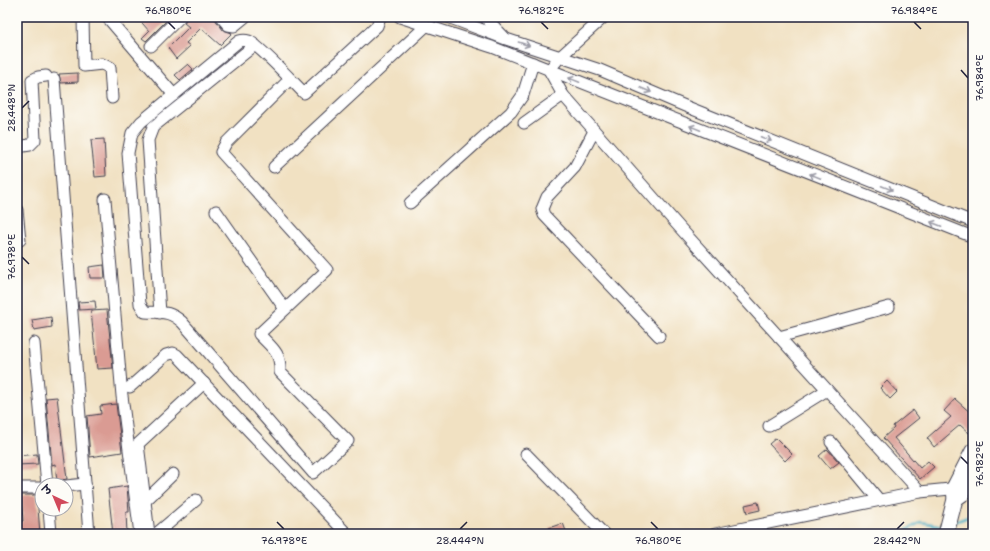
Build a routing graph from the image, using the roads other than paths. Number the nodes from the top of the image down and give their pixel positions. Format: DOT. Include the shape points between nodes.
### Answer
graph roads {
  1 [pos="83,17"];
  2 [pos="107,17"];
  3 [pos="180,17"];
  4 [pos="222,17"];
  5 [pos="245,17"];
  6 [pos="380,17"];
  7 [pos="400,17"];
  8 [pos="448,17"];
  9 [pos="485,17"];
  10 [pos="604,17"];
  11 [pos="426,26"];
  12 [pos="506,39"];
  13 [pos="255,45"];
  14 [pos="151,46"];
  15 [pos="510,54"];
  16 [pos="561,56"];
  17 [pos="533,64"];
  18 [pos="549,70"];
  19 [pos="290,79"];
  20 [pos="174,95"];
  21 [pos="563,95"];
  22 [pos="112,98"];
  23 [pos="524,123"];
  24 [pos="594,131"];
  25 [pos="17,147"];
  26 [pos="274,167"];
  27 [pos="106,199"];
  28 [pos="410,204"];
  29 [pos="17,210"];
  30 [pos="216,212"];
  31 [pos="973,222"];
  32 [pos="973,237"];
  33 [pos="20,240"];
  34 [pos="889,307"];
  35 [pos="285,309"];
  36 [pos="160,313"];
  37 [pos="659,336"];
  38 [pos="779,337"];
  39 [pos="34,343"];
  40 [pos="204,383"];
  41 [pos="130,387"];
  42 [pos="827,390"];
  43 [pos="769,426"];
  44 [pos="831,442"];
  45 [pos="973,451"];
  46 [pos="526,454"];
  47 [pos="173,474"];
  48 [pos="46,477"];
  49 [pos="85,484"];
  50 [pos="74,485"];
  51 [pos="17,488"];
  52 [pos="34,488"];
  53 [pos="920,492"];
  54 [pos="962,492"];
  55 [pos="196,500"];
  56 [pos="879,500"];
  57 [pos="145,501"];
  58 [pos="50,517"];
  59 [pos="51,534"];
  60 [pos="89,534"];
  61 [pos="140,534"];
  62 [pos="149,534"];
  63 [pos="156,534"];
  64 [pos="347,534"];
  65 [pos="604,534"];
  66 [pos="715,534"];
  67 [pos="946,534"];
  1 -- 22 [label="street" via="84,66 102,64 110,68"];
  2 -- 20 [label="street"];
  3 -- 14 [label="street"];
  4 -- 5 [label="street" via="234,26"];
  6 -- 19 [label="street" via="377,26 304,93"];
  7 -- 11 [label="street"];
  8 -- 12 [label="street"];
  9 -- 12 [label="street"];
  10 -- 16 [label="street"];
  11 -- 15 [label="street"];
  11 -- 26 [label="street"];
  12 -- 15 [label="street"];
  12 -- 16 [label="street, one-way"];
  13 -- 19 [label="street"];
  13 -- 20 [label="street" via="248,41 240,41"];
  13 -- 36 [label="street" via="153,127 148,140"];
  15 -- 17 [label="street"];
  16 -- 18 [label="street"];
  16 -- 31 [label="street, one-way"];
  17 -- 18 [label="street"];
  17 -- 28 [label="street" via="523,95 512,112"];
  18 -- 21 [label="street"];
  32 -- 18 [label="street, one-way"];
  19 -- 35 [label="street" via="226,142 221,152 327,270"];
  20 -- 36 [label="street" via="132,133 128,153 140,304 145,312"];
  21 -- 23 [label="street"];
  21 -- 24 [label="street"];
  24 -- 37 [label="street" via="575,167 547,197 542,209 544,215"];
  24 -- 38 [label="street"];
  25 -- 49 [label="street" via="30,145 35,140 32,80 38,76 50,77"];
  27 -- 61 [label="street" via="122,396"];
  29 -- 33 [label="street"];
  30 -- 35 [label="street"];
  34 -- 38 [label="street"];
  35 -- 36 [label="street" via="259,334 278,354 281,360 280,372 348,441 313,472 182,322 167,312"];
  38 -- 42 [label="street"];
  39 -- 48 [label="street"];
  40 -- 41 [label="street" via="172,353 166,355"];
  40 -- 57 [label="street" via="138,444"];
  40 -- 64 [label="street"];
  42 -- 43 [label="street"];
  42 -- 53 [label="street"];
  44 -- 56 [label="street"];
  45 -- 54 [label="highway"];
  46 -- 65 [label="street"];
  47 -- 57 [label="street"];
  49 -- 50 [label="street"];
  49 -- 60 [label="street"];
  51 -- 52 [label="street"];
  53 -- 54 [label="street"];
  53 -- 56 [label="street"];
  54 -- 67 [label="highway"];
  55 -- 63 [label="street"];
  56 -- 66 [label="street"];
  57 -- 62 [label="street"];
  58 -- 59 [label="street"];
}
